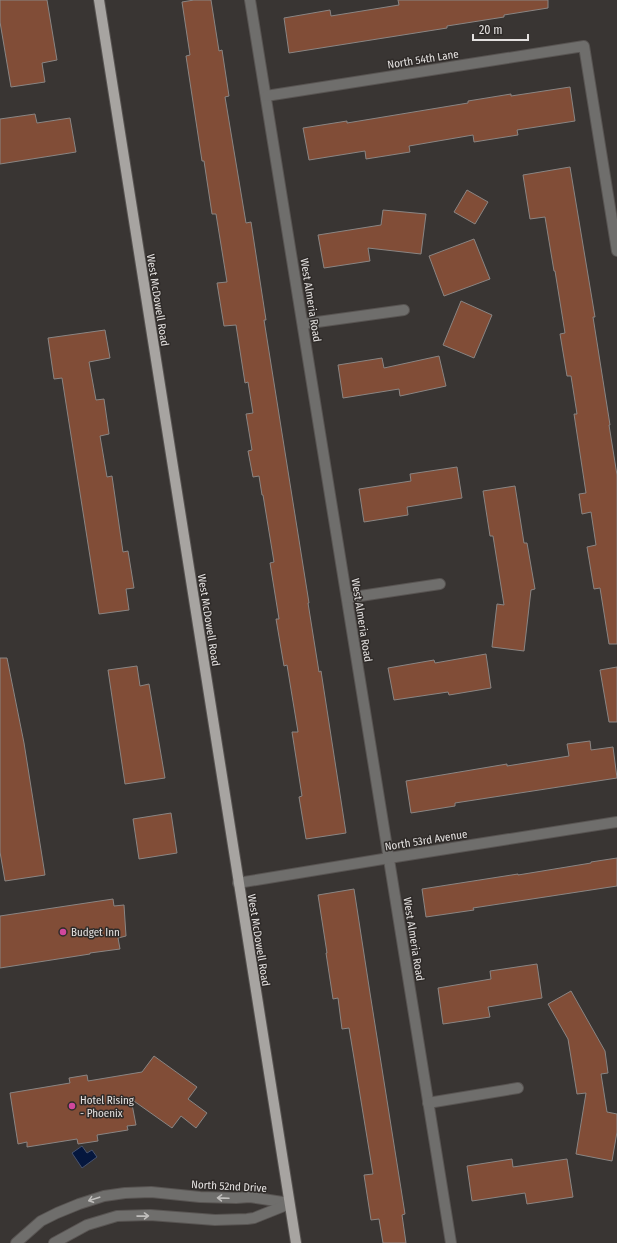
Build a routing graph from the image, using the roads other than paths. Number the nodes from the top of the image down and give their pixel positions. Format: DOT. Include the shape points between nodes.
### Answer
graph roads {
  1 [pos="98,0"];
  2 [pos="250,0"];
  3 [pos="266,96"];
  4 [pos="617,251"];
  5 [pos="404,310"];
  6 [pos="302,324"];
  7 [pos="440,584"];
  8 [pos="347,598"];
  9 [pos="617,822"];
  10 [pos="388,858"];
  11 [pos="238,883"];
  12 [pos="518,1088"];
  13 [pos="428,1103"];
  14 [pos="289,1203"];
  15 [pos="16,1243"];
  16 [pos="54,1243"];
  17 [pos="296,1243"];
  18 [pos="451,1243"];
  1 -- 11 [label="main road, West McDowell Road"];
  2 -- 3 [label="street, West Almeria Road"];
  3 -- 4 [label="street, North 54th Lane" via="584,46"];
  3 -- 6 [label="street, West Almeria Road"];
  5 -- 6 [label="street"];
  6 -- 8 [label="street, West Almeria Road"];
  7 -- 8 [label="street"];
  8 -- 10 [label="street, West Almeria Road"];
  9 -- 10 [label="street, North 53rd Avenue"];
  10 -- 11 [label="street, North 53rd Avenue"];
  10 -- 13 [label="street, West Almeria Road"];
  11 -- 14 [label="main road, West McDowell Road"];
  12 -- 13 [label="street"];
  13 -- 18 [label="street, West Almeria Road"];
  14 -- 15 [label="street, North 52nd Drive, one-way" via="250,1197 200,1197 151,1192 104,1196 41,1221"];
  16 -- 14 [label="street, one-way" via="87,1225 117,1216 247,1219"];
  14 -- 17 [label="main road, West McDowell Road"];
}
